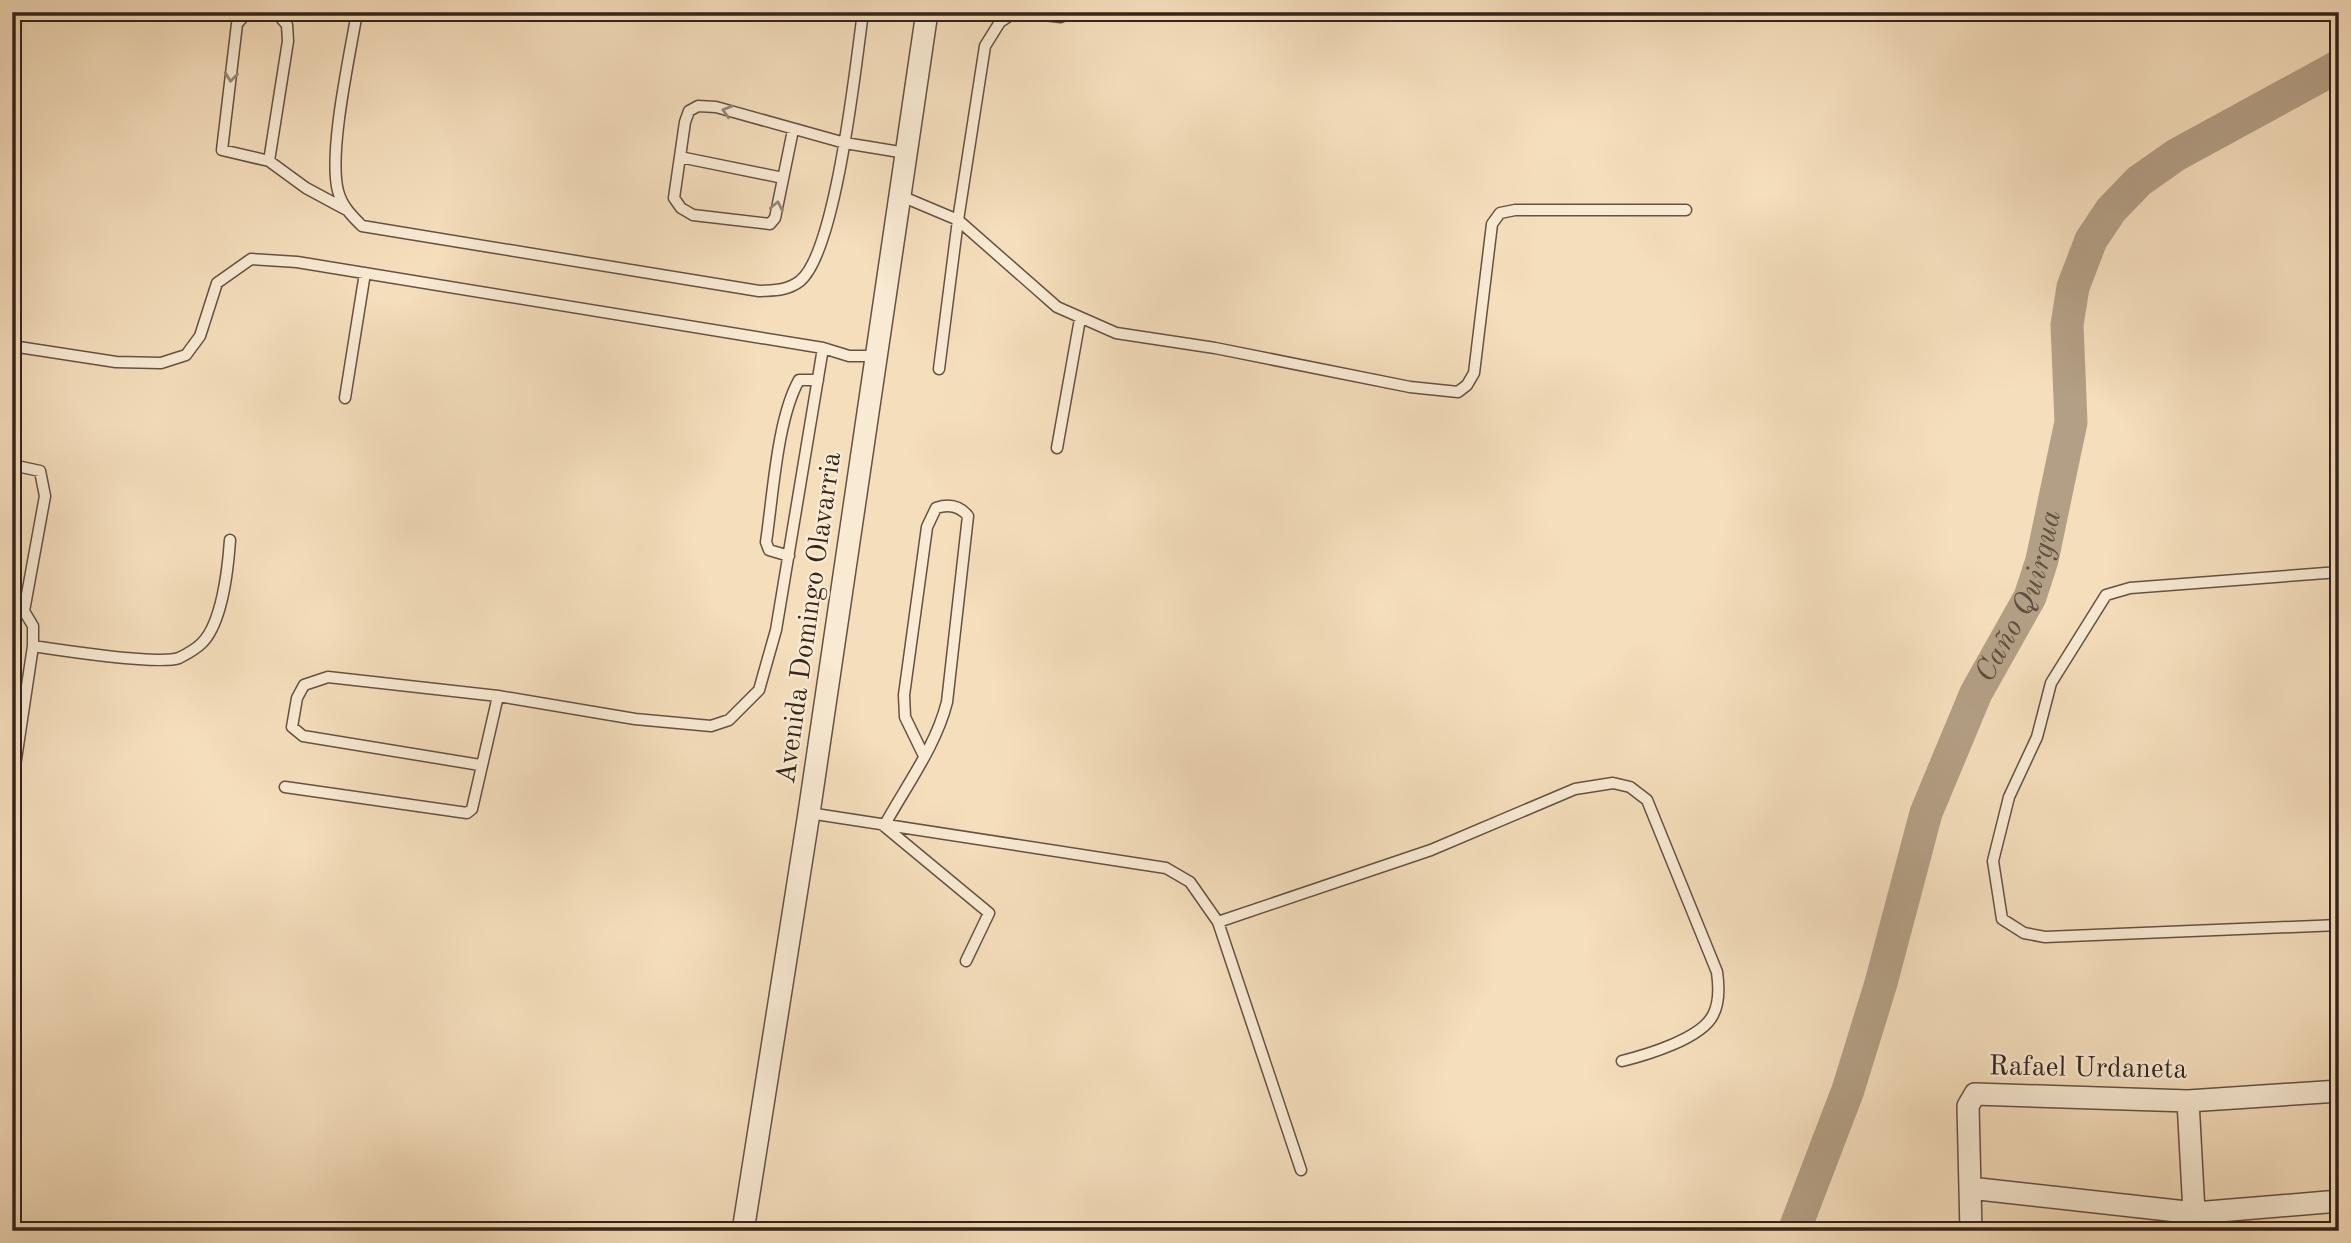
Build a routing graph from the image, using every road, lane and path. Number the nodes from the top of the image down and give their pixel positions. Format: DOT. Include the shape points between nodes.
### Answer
graph roads {
  1 [pos="247,12"];
  2 [pos="276,12"];
  3 [pos="357,12"];
  4 [pos="863,12"];
  5 [pos="927,12"];
  6 [pos="1017,12"];
  7 [pos="1062,17"];
  8 [pos="793,130"];
  9 [pos="845,143"];
  10 [pos="906,153"];
  11 [pos="680,157"];
  12 [pos="269,161"];
  13 [pos="783,177"];
  14 [pos="901,196"];
  15 [pos="345,209"];
  16 [pos="1686,210"];
  17 [pos="958,220"];
  18 [pos="365,273"];
  19 [pos="1080,319"];
  20 [pos="12,345"];
  21 [pos="823,348"];
  22 [pos="877,356"];
  23 [pos="939,369"];
  24 [pos="818,380"];
  25 [pos="345,398"];
  26 [pos="1057,448"];
  27 [pos="12,465"];
  28 [pos="230,540"];
  29 [pos="789,556"];
  30 [pos="2339,572"];
  31 [pos="12,609"];
  32 [pos="24,611"];
  33 [pos="33,646"];
  34 [pos="498,696"];
  35 [pos="923,754"];
  36 [pos="480,765"];
  37 [pos="12,786"];
  38 [pos="285,787"];
  39 [pos="809,813"];
  40 [pos="884,826"];
  41 [pos="1218,922"];
  42 [pos="2339,925"];
  43 [pos="966,961"];
  44 [pos="1622,1061"];
  45 [pos="2339,1091"];
  46 [pos="2188,1101"];
  47 [pos="1301,1170"];
  48 [pos="1970,1188"];
  49 [pos="2339,1201"];
  50 [pos="2195,1222"];
  51 [pos="743,1231"];
  52 [pos="1971,1231"];
  1 -- 12 [label="lane, one-way" via="237,24 222,150"];
  2 -- 12 [label="lane" via="287,25 288,41"];
  3 -- 15 [label="lane" via="338,139 338,188"];
  4 -- 9 [label="lane"];
  5 -- 10 [label="street, Avenida Domingo Olavarria"];
  6 -- 7 [label="lane"];
  6 -- 17 [label="lane" via="1000,22 985,46"];
  8 -- 9 [label="lane"];
  8 -- 11 [label="lane, one-way" via="698,106 689,111 685,122"];
  8 -- 13 [label="lane"];
  9 -- 10 [label="lane"];
  9 -- 15 [label="lane" via="818,258 801,280 786,289 723,286 508,247 393,232 362,226"];
  10 -- 14 [label="street, Avenida Domingo Olavarria"];
  11 -- 13 [label="lane"];
  11 -- 13 [label="lane, one-way" via="674,198 693,215 770,224"];
  12 -- 15 [label="lane"];
  14 -- 17 [label="lane"];
  14 -- 22 [label="street, Avenida Domingo Olavarria"];
  16 -- 19 [label="lane" via="1515,210 1500,214 1492,224 1474,373 1458,391 1410,387 1215,348 1116,334"];
  17 -- 19 [label="lane" via="1034,289"];
  17 -- 23 [label="lane"];
  18 -- 20 [label="lane" via="251,259 217,283 200,336 186,355 161,363 116,362"];
  18 -- 21 [label="lane"];
  18 -- 25 [label="lane"];
  19 -- 26 [label="lane"];
  21 -- 22 [label="lane" via="849,356"];
  21 -- 24 [label="lane"];
  22 -- 39 [label="street, Avenida Domingo Olavarria"];
  24 -- 29 [label="lane"];
  24 -- 29 [label="lane" via="799,380 786,411 766,542 769,550"];
  27 -- 32 [label="lane" via="40,471 44,481"];
  28 -- 33 [label="lane" via="215,623 202,644 177,659"];
  29 -- 34 [label="lane" via="759,690 729,720 711,726 635,719"];
  30 -- 42 [label="lane" via="2130,588 2106,595 2051,684 2037,737 2009,797 1993,861 2002,919 2024,933 2045,937"];
  31 -- 32 [label="lane"];
  32 -- 33 [label="lane" via="33,626"];
  33 -- 37 [label="lane"];
  34 -- 36 [label="lane"];
  34 -- 36 [label="lane" via="328,677 304,685 297,698 292,727 303,736"];
  35 -- 35 [label="lane" via="940,732 947,702 968,516 946,504 936,508 927,527 904,695 905,717"];
  35 -- 40 [label="lane"];
  36 -- 38 [label="lane" via="472,809 463,815"];
  39 -- 40 [label="lane"];
  39 -- 51 [label="street, Avenida Domingo Olavarria"];
  40 -- 41 [label="lane" via="1166,869 1190,882"];
  40 -- 43 [label="lane" via="989,913"];
  41 -- 44 [label="lane" via="1431,850 1574,789 1613,783 1630,787 1647,800 1720,989 1713,1016 1698,1030"];
  41 -- 47 [label="lane"];
  45 -- 46 [label="street, Rafael Urdaneta"];
  46 -- 48 [label="street, Rafael Urdaneta" via="1975,1094 1968,1106"];
  46 -- 50 [label="street"];
  48 -- 50 [label="street"];
  48 -- 52 [label="street, Rafael Urdaneta"];
  49 -- 50 [label="street"];
}
